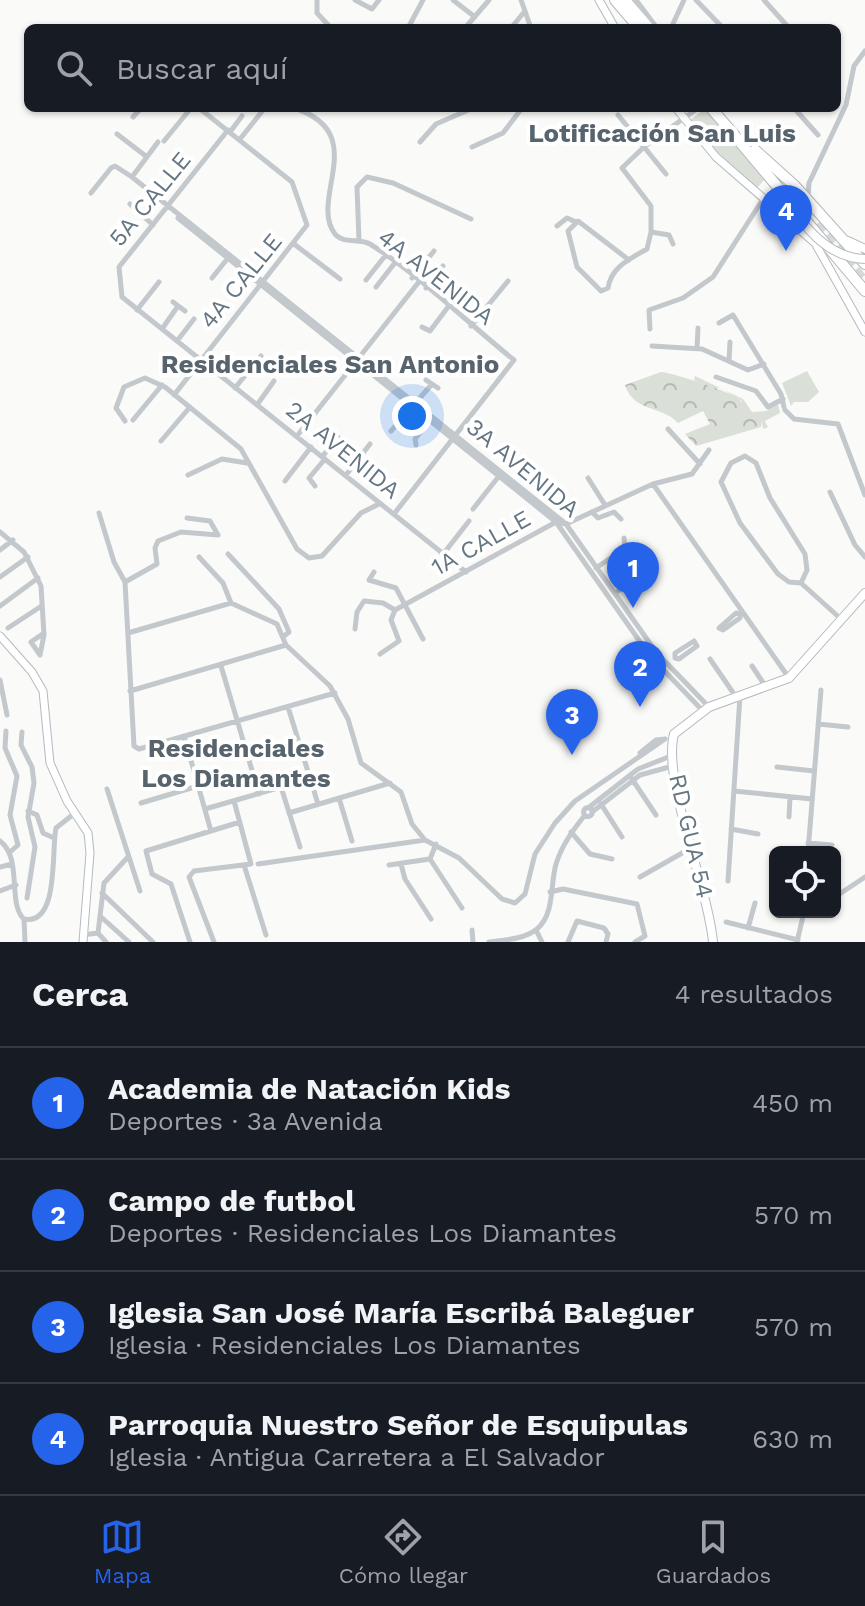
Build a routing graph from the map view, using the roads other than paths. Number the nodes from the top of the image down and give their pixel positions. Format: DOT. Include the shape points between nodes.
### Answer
graph roads {
  1 [pos="317,0"];
  2 [pos="355,0"];
  3 [pos="379,0"];
  4 [pos="423,0"];
  5 [pos="453,0"];
  6 [pos="489,0"];
  7 [pos="521,0"];
  8 [pos="599,0"];
  9 [pos="615,0"];
  10 [pos="625,0"];
  11 [pos="636,0"];
  12 [pos="684,0"];
  13 [pos="696,0"];
  14 [pos="764,0"];
  15 [pos="525,11"];
  16 [pos="475,17"];
  17 [pos="327,24"];
  18 [pos="410,24"];
  19 [pos="469,24"];
  20 [pos="515,24"];
  21 [pos="530,24"];
  22 [pos="613,24"];
  23 [pos="636,24"];
  24 [pos="646,24"];
  25 [pos="654,24"];
  26 [pos="673,24"];
  27 [pos="719,24"];
  28 [pos="785,24"];
  29 [pos="864,53"];
  30 [pos="137,112"];
  31 [pos="187,112"];
  32 [pos="204,112"];
  33 [pos="262,112"];
  34 [pos="308,112"];
  35 [pos="464,112"];
  36 [pos="519,112"];
  37 [pos="679,112"];
  38 [pos="693,112"];
  39 [pos="715,112"];
  40 [pos="722,112"];
  41 [pos="798,112"];
  42 [pos="207,114"];
  43 [pos="618,115"];
  44 [pos="242,116"];
  45 [pos="133,117"];
  46 [pos="684,119"];
  47 [pos="229,131"];
  48 [pos="117,134"];
  49 [pos="818,135"];
  50 [pos="739,137"];
  51 [pos="240,139"];
  52 [pos="420,142"];
  53 [pos="472,147"];
  54 [pos="644,147"];
  55 [pos="755,150"];
  56 [pos="147,157"];
  57 [pos="666,174"];
  58 [pos="132,177"];
  59 [pos="811,178"];
  60 [pos="795,186"];
  61 [pos="91,193"];
  62 [pos="783,196"];
  63 [pos="763,199"];
  64 [pos="808,200"];
  65 [pos="130,204"];
  66 [pos="167,205"];
  67 [pos="471,219"];
  68 [pos="576,222"];
  69 [pos="153,225"];
  70 [pos="557,226"];
  71 [pos="651,232"];
  72 [pos="843,239"];
  73 [pos="359,241"];
  74 [pos="294,244"];
  75 [pos="673,244"];
  76 [pos="865,250"];
  77 [pos="434,251"];
  78 [pos="853,251"];
  79 [pos="385,256"];
  80 [pos="228,258"];
  81 [pos="841,259"];
  82 [pos="629,260"];
  83 [pos="394,264"];
  84 [pos="865,264"];
  85 [pos="443,266"];
  86 [pos="852,273"];
  87 [pos="212,278"];
  88 [pos="412,278"];
  89 [pos="340,279"];
  90 [pos="366,280"];
  91 [pos="508,281"];
  92 [pos="159,282"];
  93 [pos="262,283"];
  94 [pos="418,283"];
  95 [pos="376,287"];
  96 [pos="426,288"];
  97 [pos="865,291"];
  98 [pos="122,297"];
  99 [pos="448,307"];
  100 [pos="137,310"];
  101 [pos="185,311"];
  102 [pos="194,319"];
  103 [pos="719,323"];
  104 [pos="471,326"];
  105 [pos="422,327"];
  106 [pos="698,328"];
  107 [pos="162,329"];
  108 [pos="650,329"];
  109 [pos="865,332"];
  110 [pos="177,341"];
  111 [pos="730,342"];
  112 [pos="652,346"];
  113 [pos="697,348"];
  114 [pos="261,356"];
  115 [pos="201,360"];
  116 [pos="358,360"];
  117 [pos="729,361"];
  118 [pos="764,364"];
  119 [pos="716,377"];
  120 [pos="274,381"];
  121 [pos="432,384"];
  122 [pos="162,385"];
  123 [pos="235,388"];
  124 [pos="174,395"];
  125 [pos="783,399"];
  126 [pos="414,404"];
  127 [pos="257,405"];
  128 [pos="190,407"];
  129 [pos="432,419"];
  130 [pos="133,420"];
  131 [pos="125,421"];
  132 [pos="668,429"];
  133 [pos="391,431"];
  134 [pos="297,436"];
  135 [pos="338,437"];
  136 [pos="455,437"];
  137 [pos="161,441"];
  138 [pos="370,444"];
  139 [pos="416,445"];
  140 [pos="311,447"];
  141 [pos="709,450"];
  142 [pos="324,458"];
  143 [pos="248,463"];
  144 [pos="700,464"];
  145 [pos="188,475"];
  146 [pos="346,475"];
  147 [pos="499,476"];
  148 [pos="588,478"];
  149 [pos="285,481"];
  150 [pos="653,484"];
  151 [pos="315,486"];
  152 [pos="830,492"];
  153 [pos="865,495"];
  154 [pos="380,504"];
  155 [pos="605,505"];
  156 [pos="473,509"];
  157 [pos="548,512"];
  158 [pos="592,512"];
  159 [pos="99,513"];
  160 [pos="394,514"];
  161 [pos="187,518"];
  162 [pos="621,519"];
  163 [pos="469,521"];
  164 [pos="556,522"];
  165 [pos="566,524"];
  166 [pos="0,532"];
  167 [pos="624,538"];
  168 [pos="13,540"];
  169 [pos="0,550"];
  170 [pos="444,553"];
  171 [pos="228,554"];
  172 [pos="28,557"];
  173 [pos="199,557"];
  174 [pos="865,557"];
  175 [pos="596,568"];
  176 [pos="648,571"];
  177 [pos="374,572"];
  178 [pos="466,572"];
  179 [pos="0,577"];
  180 [pos="38,578"];
  181 [pos="125,582"];
  182 [pos="801,583"];
  183 [pos="615,593"];
  184 [pos="865,593"];
  185 [pos="231,603"];
  186 [pos="0,606"];
  187 [pos="40,606"];
  188 [pos="405,606"];
  189 [pos="395,610"];
  190 [pos="842,621"];
  191 [pos="8,628"];
  192 [pos="355,629"];
  193 [pos="44,633"];
  194 [pos="128,633"];
  195 [pos="0,636"];
  196 [pos="284,636"];
  197 [pos="423,639"];
  198 [pos="286,645"];
  199 [pos="772,653"];
  200 [pos="380,654"];
  201 [pos="675,658"];
  202 [pos="710,659"];
  203 [pos="806,663"];
  204 [pos="667,664"];
  205 [pos="221,666"];
  206 [pos="752,666"];
  207 [pos="789,678"];
  208 [pos="0,680"];
  209 [pos="767,688"];
  210 [pos="821,690"];
  211 [pos="130,691"];
  212 [pos="335,693"];
  213 [pos="738,697"];
  214 [pos="288,707"];
  215 [pos="706,709"];
  216 [pos="7,715"];
  217 [pos="237,721"];
  218 [pos="818,724"];
  219 [pos="848,727"];
  220 [pos="6,731"];
  221 [pos="22,732"];
  222 [pos="184,736"];
  223 [pos="669,738"];
  224 [pos="673,761"];
  225 [pos="777,767"];
  226 [pos="814,771"];
  227 [pos="631,777"];
  228 [pos="309,779"];
  229 [pos="391,783"];
  230 [pos="198,786"];
  231 [pos="281,787"];
  232 [pos="107,789"];
  233 [pos="734,791"];
  234 [pos="259,794"];
  235 [pos="790,797"];
  236 [pos="339,798"];
  237 [pos="812,799"];
  238 [pos="234,801"];
  239 [pos="600,802"];
  240 [pos="141,803"];
  241 [pos="318,804"];
  242 [pos="205,809"];
  243 [pos="28,811"];
  244 [pos="75,813"];
  245 [pos="289,813"];
  246 [pos="656,815"];
  247 [pos="789,817"];
  248 [pos="240,822"];
  249 [pos="731,829"];
  250 [pos="211,831"];
  251 [pos="571,832"];
  252 [pos="758,834"];
  253 [pos="622,837"];
  254 [pos="54,838"];
  255 [pos="425,840"];
  256 [pos="0,841"];
  257 [pos="352,841"];
  258 [pos="808,843"];
  259 [pos="436,844"];
  260 [pos="832,845"];
  261 [pos="300,847"];
  262 [pos="692,848"];
  263 [pos="9,853"];
  264 [pos="129,856"];
  265 [pos="430,859"];
  266 [pos="612,859"];
  267 [pos="12,864"];
  268 [pos="248,864"];
  269 [pos="258,864"];
  270 [pos="401,864"];
  271 [pos="389,865"];
  272 [pos="0,867"];
  273 [pos="640,877"];
  274 [pos="865,879"];
  275 [pos="728,881"];
  276 [pos="16,885"];
  277 [pos="0,891"];
  278 [pos="140,891"];
  279 [pos="550,892"];
  280 [pos="102,893"];
  281 [pos="841,894"];
  282 [pos="27,898"];
  283 [pos="755,903"];
  284 [pos="462,908"];
  285 [pos="100,916"];
  286 [pos="804,918"];
  287 [pos="24,919"];
  288 [pos="431,919"];
  289 [pos="726,922"];
  290 [pos="748,928"];
  291 [pos="472,930"];
  292 [pos="536,930"];
  293 [pos="98,933"];
  294 [pos="266,935"];
  295 [pos="82,938"];
  296 [pos="798,941"];
  297 [pos="25,942"];
  298 [pos="106,942"];
  299 [pos="129,942"];
  300 [pos="153,942"];
  301 [pos="190,942"];
  302 [pos="214,942"];
  303 [pos="473,942"];
  304 [pos="489,942"];
  305 [pos="542,942"];
  306 [pos="568,942"];
  307 [pos="606,942"];
  308 [pos="635,942"];
  309 [pos="713,942"];
  1 -- 17 [label="street" via="317,13"];
  2 -- 3 [label="street" via="372,9"];
  4 -- 18 [label="street"];
  5 -- 16 [label="street"];
  6 -- 16 [label="street"];
  7 -- 15 [label="street"];
  8 -- 22 [label="street"];
  9 -- 23 [label="highway"];
  10 -- 24 [label="highway"];
  11 -- 25 [label="street"];
  12 -- 26 [label="street"];
  13 -- 27 [label="street"];
  14 -- 28 [label="street"];
  15 -- 20 [label="street"];
  15 -- 21 [label="street"];
  16 -- 19 [label="street"];
  29 -- 59 [label="street" via="854,66 846,105"];
  30 -- 45 [label="street"];
  31 -- 56 [label="street"];
  32 -- 42 [label="street"];
  33 -- 51 [label="street"];
  34 -- 73 [label="street, 4A AVENIDA" via="325,127 336,165 330,200 334,232"];
  35 -- 52 [label="street" via="436,124"];
  36 -- 53 [label="street" via="503,133"];
  37 -- 46 [label="street"];
  38 -- 46 [label="street"];
  39 -- 50 [label="highway"];
  40 -- 50 [label="highway"];
  41 -- 49 [label="street"];
  42 -- 47 [label="street"];
  43 -- 54 [label="street"];
  44 -- 47 [label="street, 5A CALLE"];
  46 -- 54 [label="street"];
  46 -- 63 [label="street"];
  47 -- 51 [label="street"];
  47 -- 66 [label="street, 5A CALLE"];
  48 -- 56 [label="street"];
  50 -- 55 [label="highway"];
  50 -- 55 [label="highway" via="819,222"];
  50 -- 62 [label="highway"];
  51 -- 74 [label="street, 4A CALLE" via="292,182 307,223"];
  54 -- 57 [label="street"];
  54 -- 71 [label="street" via="622,168 651,206"];
  55 -- 60 [label="highway"];
  56 -- 58 [label="street"];
  58 -- 61 [label="street" via="115,166"];
  58 -- 66 [label="street, 3A AVENIDA"];
  59 -- 60 [label="street"];
  59 -- 64 [label="street"];
  60 -- 64 [label="highway"];
  62 -- 81 [label="highway"];
  62 -- 84 [label="main road, bridge" via="832,250"];
  63 -- 108 [label="street" via="719,270 683,298 649,310"];
  63 -- 109 [label="street" via="815,243"];
  64 -- 72 [label="highway"];
  65 -- 69 [label="street"];
  66 -- 69 [label="street, 5A CALLE"];
  66 -- 80 [label="street, 3A AVENIDA"];
  66 -- 93 [label="street, 3A AVENIDA"];
  67 -- 73 [label="street" via="393,183 367,177 357,187"];
  68 -- 70 [label="street" via="567,218"];
  68 -- 82 [label="street"];
  68 -- 82 [label="street" via="568,231 576,265 600,290 608,288 610,276"];
  69 -- 98 [label="street, 5A CALLE" via="119,267"];
  71 -- 75 [label="street" via="669,235"];
  71 -- 82 [label="street" via="647,249"];
  72 -- 76 [label="main road"];
  72 -- 78 [label="highway"];
  73 -- 79 [label="street, 4A AVENIDA"];
  74 -- 89 [label="street"];
  74 -- 93 [label="street, 4A CALLE"];
  76 -- 78 [label="main road"];
  77 -- 88 [label="street"];
  78 -- 81 [label="highway"];
  78 -- 84 [label="highway"];
  79 -- 83 [label="street, 4A AVENIDA"];
  79 -- 90 [label="street"];
  80 -- 87 [label="street"];
  80 -- 93 [label="street, 3A AVENIDA"];
  81 -- 86 [label="highway"];
  83 -- 88 [label="street, 4A AVENIDA"];
  83 -- 95 [label="street"];
  84 -- 86 [label="highway" via="858,274"];
  85 -- 96 [label="street"];
  86 -- 97 [label="highway"];
  88 -- 94 [label="street, 4A AVENIDA"];
  91 -- 104 [label="street"];
  92 -- 100 [label="street"];
  93 -- 115 [label="street, 4A CALLE"];
  93 -- 116 [label="street, 3A AVENIDA"];
  94 -- 96 [label="street, 4A AVENIDA"];
  94 -- 116 [label="street"];
  96 -- 99 [label="street, 4A AVENIDA"];
  98 -- 100 [label="street, 2A AVENIDA"];
  99 -- 104 [label="street, 4A AVENIDA"];
  99 -- 105 [label="street" via="430,331"];
  100 -- 107 [label="street, 2A AVENIDA"];
  101 -- 107 [label="street" via="176,304"];
  102 -- 110 [label="street"];
  103 -- 118 [label="street" via="733,315"];
  104 -- 136 [label="street, 4A AVENIDA" via="514,360"];
  106 -- 113 [label="street"];
  107 -- 110 [label="street, 2A AVENIDA"];
  110 -- 115 [label="street, 2A AVENIDA"];
  111 -- 117 [label="street"];
  112 -- 113 [label="street"];
  113 -- 117 [label="street"];
  114 -- 123 [label="street"];
  115 -- 123 [label="street, 2A AVENIDA"];
  115 -- 124 [label="street, 4A CALLE"];
  116 -- 126 [label="street, 3A AVENIDA"];
  116 -- 134 [label="street"];
  117 -- 118 [label="street" via="748,370"];
  118 -- 125 [label="street"];
  119 -- 125 [label="street" via="756,391 768,407"];
  120 -- 127 [label="street"];
  121 -- 126 [label="street"];
  122 -- 124 [label="street"];
  122 -- 130 [label="street"];
  122 -- 131 [label="street" via="141,378 124,387 116,408"];
  123 -- 127 [label="street, 2A AVENIDA"];
  124 -- 128 [label="street"];
  125 -- 153 [label="street" via="794,419 839,426"];
  126 -- 129 [label="street, 3A AVENIDA"];
  126 -- 133 [label="street"];
  127 -- 134 [label="street, 2A AVENIDA"];
  128 -- 137 [label="street"];
  128 -- 143 [label="street" via="241,449"];
  129 -- 136 [label="street, 3A AVENIDA"];
  129 -- 139 [label="street"];
  132 -- 144 [label="street"];
  134 -- 140 [label="street, 2A AVENIDA"];
  135 -- 142 [label="street"];
  136 -- 147 [label="street, 3A AVENIDA"];
  136 -- 157 [label="street, 3A AVENIDA"];
  136 -- 160 [label="street"];
  138 -- 146 [label="street"];
  140 -- 142 [label="street, 2A AVENIDA"];
  140 -- 149 [label="street"];
  141 -- 144 [label="street"];
  142 -- 146 [label="street, 2A AVENIDA"];
  142 -- 151 [label="street" via="309,478"];
  143 -- 145 [label="street" via="222,459"];
  143 -- 154 [label="street" via="297,549 309,558 329,552 361,513"];
  144 -- 150 [label="street, 1A CALLE" via="692,474"];
  146 -- 154 [label="street, 2A AVENIDA"];
  147 -- 156 [label="street"];
  147 -- 157 [label="street, 3A AVENIDA"];
  148 -- 155 [label="street"];
  150 -- 155 [label="street, 1A CALLE"];
  150 -- 199 [label="street"];
  152 -- 174 [label="street"];
  154 -- 160 [label="street, 2A AVENIDA"];
  155 -- 158 [label="street, 1A CALLE"];
  157 -- 164 [label="street, 3A AVENIDA"];
  157 -- 165 [label="street, 3A AVENIDA"];
  158 -- 162 [label="street" via="598,518 614,512"];
  158 -- 165 [label="street, 1A CALLE"];
  159 -- 181 [label="street"];
  160 -- 170 [label="street, 2A AVENIDA"];
  161 -- 181 [label="street" via="210,521 218,535 181,532 158,541 157,564"];
  163 -- 170 [label="street"];
  164 -- 165 [label="street, 1A CALLE"];
  164 -- 178 [label="street, 1A CALLE"];
  164 -- 215 [label="street, 3A AVENIDA" via="650,656"];
  165 -- 175 [label="street, 3A AVENIDA"];
  166 -- 168 [label="street"];
  167 -- 175 [label="street" via="625,548"];
  168 -- 169 [label="street"];
  168 -- 172 [label="street"];
  170 -- 178 [label="street, 2A AVENIDA"];
  171 -- 196 [label="street" via="279,609 288,626"];
  172 -- 179 [label="street"];
  172 -- 180 [label="street"];
  173 -- 185 [label="street" via="223,583"];
  175 -- 183 [label="street, 3A AVENIDA"];
  176 -- 183 [label="street"];
  177 -- 188 [label="street" via="369,580 392,585"];
  178 -- 188 [label="street, 1A CALLE"];
  180 -- 186 [label="street"];
  180 -- 187 [label="street"];
  181 -- 194 [label="street"];
  182 -- 182 [label="street" via="807,570 805,554 770,498 755,462 745,456 734,461 721,479 729,502 778,574"];
  182 -- 190 [label="street"];
  183 -- 204 [label="street, 3A AVENIDA"];
  184 -- 190 [label="main road"];
  185 -- 194 [label="street"];
  185 -- 196 [label="street" via="272,621"];
  187 -- 191 [label="street"];
  187 -- 193 [label="street"];
  188 -- 189 [label="street, 1A CALLE"];
  188 -- 197 [label="street"];
  189 -- 192 [label="street, 1A CALLE" via="375,601 361,603"];
  189 -- 200 [label="street" via="391,620 399,641"];
  190 -- 203 [label="main road"];
  194 -- 211 [label="street"];
  195 -- 244 [label="street" via="43,691 50,763"];
  196 -- 198 [label="street"];
  198 -- 205 [label="street"];
  198 -- 212 [label="street"];
  199 -- 203 [label="street" via="789,673"];
  199 -- 207 [label="street"];
  201 -- 204 [label="street"];
  202 -- 213 [label="street"];
  203 -- 207 [label="main road"];
  204 -- 215 [label="street, 3A AVENIDA"];
  205 -- 211 [label="street"];
  205 -- 217 [label="street"];
  206 -- 209 [label="street"];
  207 -- 209 [label="main road"];
  208 -- 216 [label="street"];
  209 -- 213 [label="main road"];
  210 -- 218 [label="street"];
  211 -- 222 [label="street" via="135,747"];
  212 -- 214 [label="street"];
  212 -- 229 [label="street" via="361,763"];
  213 -- 215 [label="main road"];
  213 -- 233 [label="street"];
  214 -- 217 [label="street"];
  214 -- 228 [label="street"];
  215 -- 223 [label="main road"];
  217 -- 222 [label="street"];
  217 -- 234 [label="street"];
  218 -- 219 [label="street"];
  218 -- 226 [label="street"];
  220 -- 263 [label="street" via="4,745 17,779 10,815 18,845"];
  221 -- 243 [label="street" via="23,752 34,774"];
  222 -- 230 [label="street"];
  223 -- 224 [label="main road, RD GUA 54"];
  223 -- 259 [label="street" via="652,743 575,801 535,854 525,894 515,903 502,899"];
  224 -- 227 [label="street"];
  224 -- 262 [label="main road, RD GUA 54"];
  225 -- 226 [label="street"];
  226 -- 237 [label="street"];
  227 -- 239 [label="street"];
  227 -- 246 [label="street"];
  228 -- 231 [label="street"];
  228 -- 241 [label="street"];
  229 -- 236 [label="street"];
  229 -- 255 [label="street"];
  230 -- 240 [label="street"];
  230 -- 242 [label="street"];
  231 -- 234 [label="street"];
  231 -- 245 [label="street"];
  232 -- 264 [label="street"];
  233 -- 235 [label="street"];
  233 -- 249 [label="street"];
  234 -- 238 [label="street"];
  235 -- 237 [label="street"];
  235 -- 247 [label="street"];
  236 -- 241 [label="street"];
  236 -- 257 [label="street"];
  237 -- 258 [label="street"];
  238 -- 242 [label="street"];
  238 -- 248 [label="street"];
  239 -- 251 [label="street"];
  239 -- 253 [label="street"];
  241 -- 245 [label="street"];
  242 -- 250 [label="street"];
  243 -- 254 [label="street" via="37,815 43,833"];
  243 -- 282 [label="street" via="35,842"];
  244 -- 254 [label="street" via="57,825"];
  244 -- 295 [label="street" via="90,843"];
  245 -- 261 [label="street"];
  248 -- 250 [label="street"];
  248 -- 268 [label="street"];
  249 -- 252 [label="street"];
  249 -- 275 [label="street"];
  250 -- 301 [label="street" via="146,850 151,872 170,881"];
  251 -- 266 [label="street" via="590,854"];
  251 -- 279 [label="street"];
  254 -- 287 [label="street" via="55,859 41,915"];
  255 -- 259 [label="street"];
  255 -- 269 [label="street"];
  256 -- 263 [label="street"];
  258 -- 260 [label="street"];
  259 -- 265 [label="street"];
  262 -- 273 [label="street"];
  262 -- 309 [label="main road, RD GUA 54"];
  263 -- 267 [label="street"];
  264 -- 278 [label="street"];
  264 -- 280 [label="street" via="105,880"];
  265 -- 270 [label="street"];
  265 -- 284 [label="street"];
  267 -- 272 [label="street"];
  267 -- 276 [label="street"];
  268 -- 294 [label="street"];
  268 -- 302 [label="street" via="191,874"];
  270 -- 271 [label="street"];
  270 -- 288 [label="street"];
  274 -- 281 [label="street"];
  276 -- 277 [label="street"];
  276 -- 287 [label="street" via="17,911"];
  279 -- 292 [label="street" via="548,912"];
  279 -- 308 [label="street" via="563,889 637,904 645,936"];
  280 -- 285 [label="street"];
  280 -- 300 [label="street"];
  283 -- 290 [label="street"];
  285 -- 293 [label="street"];
  285 -- 299 [label="street"];
  286 -- 296 [label="street"];
  287 -- 297 [label="street"];
  289 -- 290 [label="street"];
  290 -- 296 [label="street"];
  291 -- 303 [label="street"];
  292 -- 304 [label="street"];
  292 -- 305 [label="street"];
  293 -- 295 [label="street"];
  293 -- 298 [label="street"];
  306 -- 307 [label="street" via="577,921 604,928"];
}
